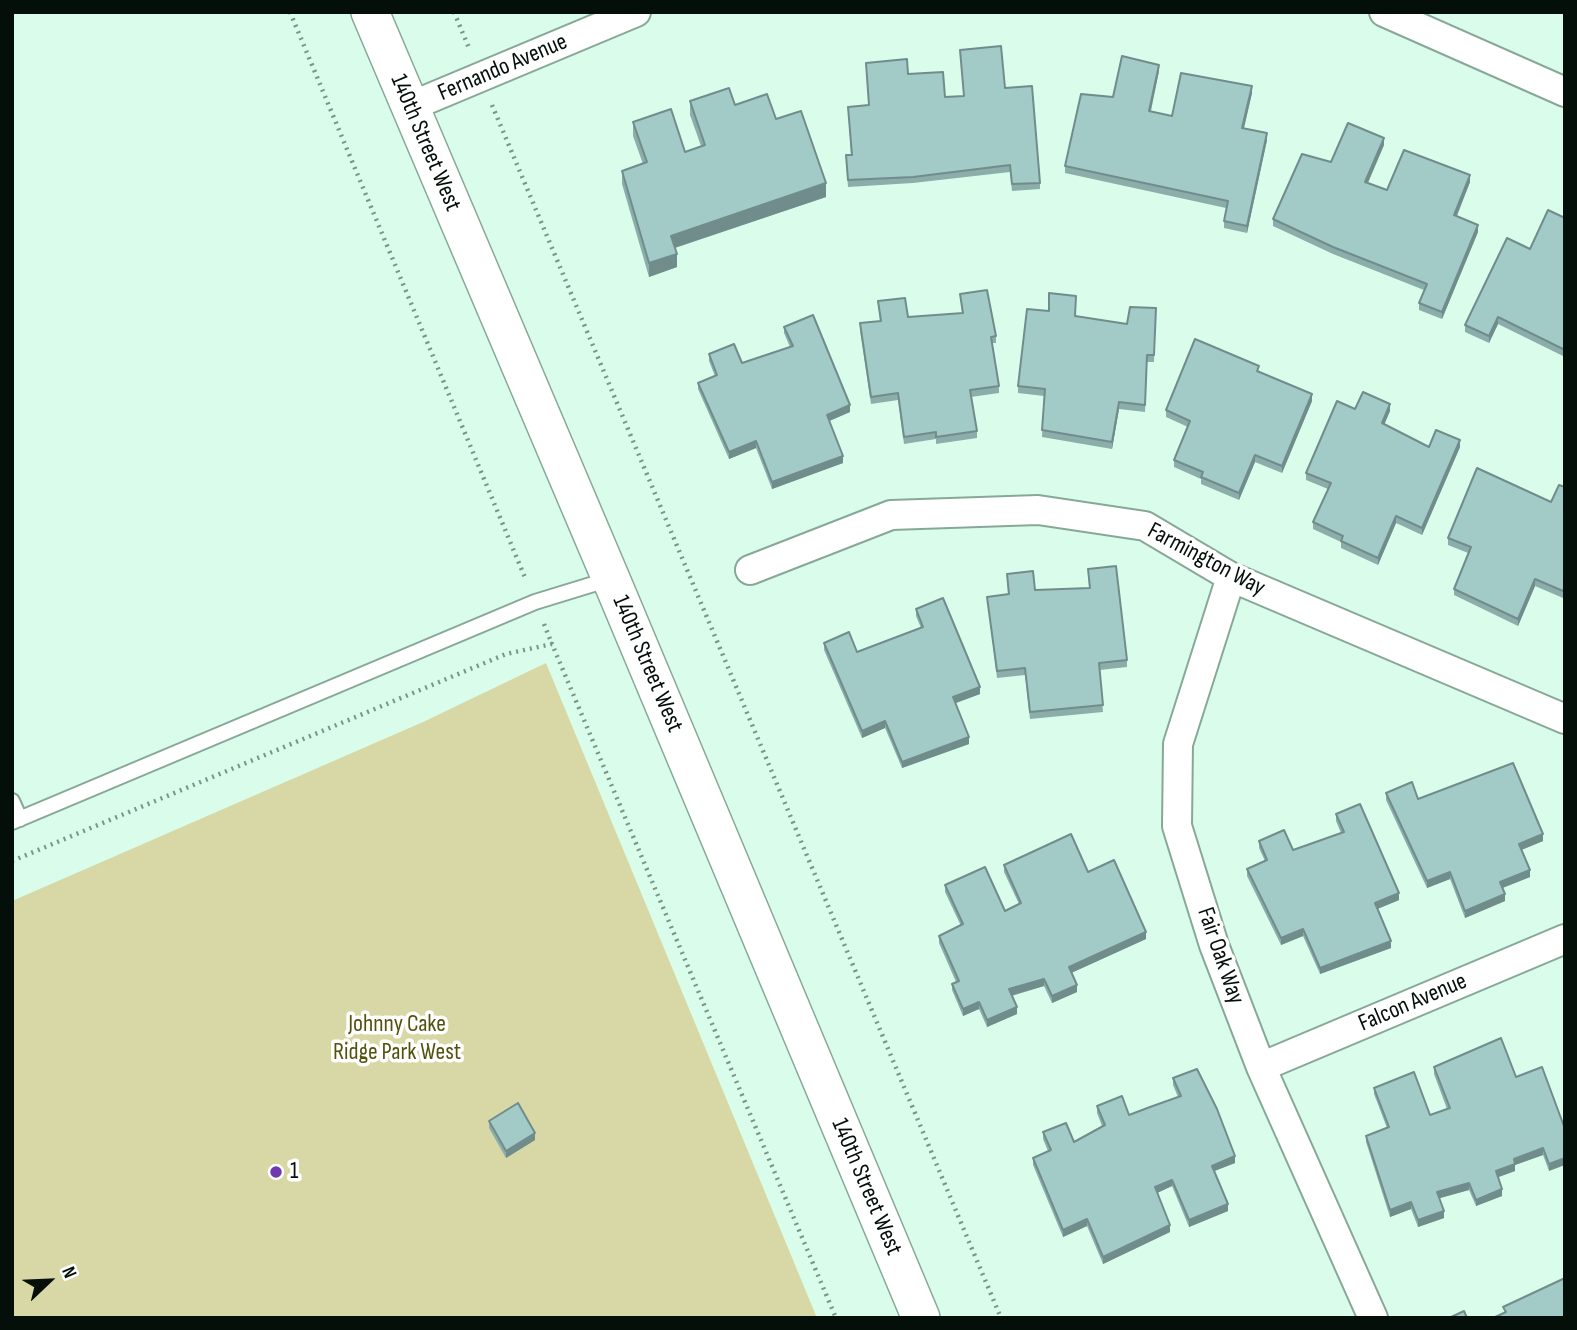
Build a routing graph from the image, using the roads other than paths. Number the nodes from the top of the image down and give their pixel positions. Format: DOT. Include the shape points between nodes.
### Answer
graph roads {
  1 [pos="370,12"];
  2 [pos="636,12"];
  3 [pos="1384,12"];
  4 [pos="1565,92"];
  5 [pos="409,107"];
  6 [pos="750,570"];
  7 [pos="1231,577"];
  8 [pos="611,579"];
  9 [pos="1565,719"];
  10 [pos="12,801"];
  11 [pos="16,821"];
  12 [pos="1565,939"];
  13 [pos="1261,1067"];
  14 [pos="921,1318"];
  15 [pos="1373,1318"];
  1 -- 5 [label="street, 140th Street West"];
  2 -- 5 [label="street, Fernando Avenue"];
  3 -- 4 [label="street"];
  5 -- 8 [label="street, 140th Street West"];
  6 -- 7 [label="street, Farmington Way" via="891,515 1038,510 1145,526"];
  7 -- 9 [label="street, Farmington Way"];
  7 -- 13 [label="street, Fair Oak Way" via="1178,744 1177,826 1213,945"];
  8 -- 11 [label="lane" via="535,602"];
  8 -- 14 [label="street, 140th Street West"];
  10 -- 11 [label="lane"];
  12 -- 13 [label="street, Falcon Avenue"];
  13 -- 15 [label="street, Fair Oak Way"];
}
